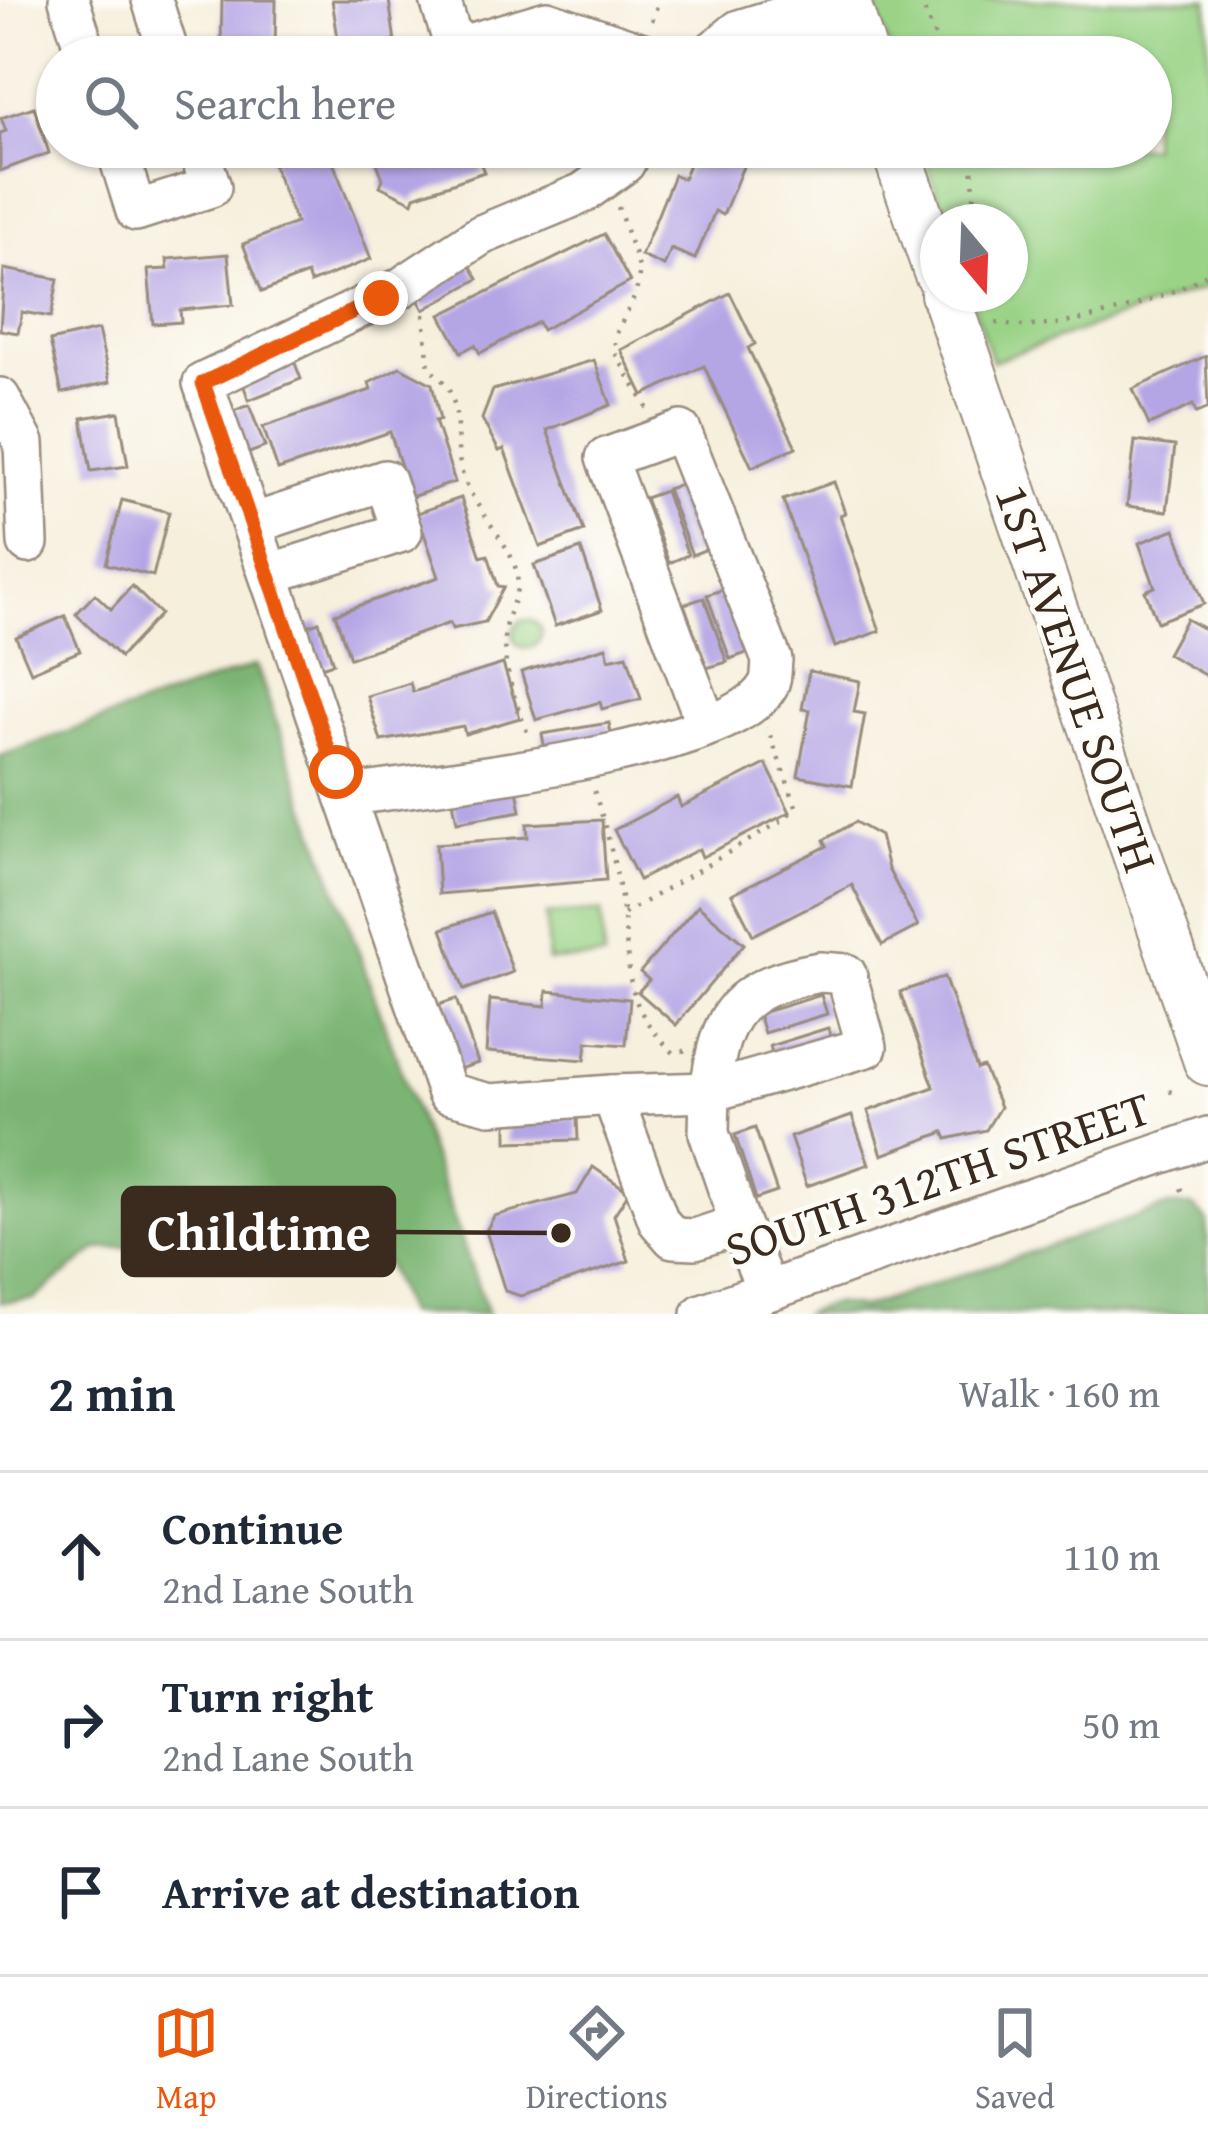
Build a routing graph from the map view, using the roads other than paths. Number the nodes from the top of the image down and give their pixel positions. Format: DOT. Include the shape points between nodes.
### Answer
graph roads {
  1 [pos="69,0"];
  2 [pos="152,0"];
  3 [pos="440,0"];
  4 [pos="544,11"];
  5 [pos="850,21"];
  6 [pos="80,36"];
  7 [pos="163,36"];
  8 [pos="451,36"];
  9 [pos="484,36"];
  10 [pos="604,36"];
  11 [pos="730,36"];
  12 [pos="815,36"];
  13 [pos="123,168"];
  14 [pos="205,168"];
  15 [pos="618,168"];
  16 [pos="902,168"];
  17 [pos="920,220"];
  18 [pos="950,312"];
  19 [pos="0,398"];
  20 [pos="252,524"];
  21 [pos="28,543"];
  22 [pos="269,574"];
  23 [pos="707,726"];
  24 [pos="345,796"];
  25 [pos="1185,1081"];
  26 [pos="710,1092"];
  27 [pos="612,1095"];
  28 [pos="1208,1137"];
  29 [pos="740,1224"];
  30 [pos="766,1292"];
  31 [pos="702,1314"];
  1 -- 6 [label="street"];
  2 -- 7 [label="street"];
  3 -- 8 [label="street"];
  4 -- 9 [label="street"];
  4 -- 10 [label="street"];
  5 -- 11 [label="street"];
  5 -- 12 [label="street"];
  13 -- 14 [label="street" via="136,211 211,187"];
  15 -- 20 [label="street" via="584,193 481,235 381,298 203,383"];
  16 -- 17 [label="main road"];
  18 -- 25 [label="main road, 1ST AVENUE SOUTH"];
  19 -- 21 [label="street" via="24,443"];
  20 -- 22 [label="street"];
  20 -- 22 [label="street" via="385,480 402,532"];
  22 -- 24 [label="street"];
  23 -- 23 [label="street" via="606,458 681,431 772,660 770,685"];
  23 -- 24 [label="street" via="652,747"];
  24 -- 27 [label="street" via="447,1094 490,1104"];
  26 -- 26 [label="street" via="723,1021 745,998 777,980 846,974 867,1047"];
  26 -- 27 [label="street"];
  26 -- 29 [label="street" via="709,1133"];
  27 -- 29 [label="street" via="659,1222 673,1238"];
  28 -- 30 [label="street, SOUTH 312TH STREET"];
  29 -- 30 [label="street"];
  30 -- 31 [label="street, SOUTH 312TH STREET"];
}
